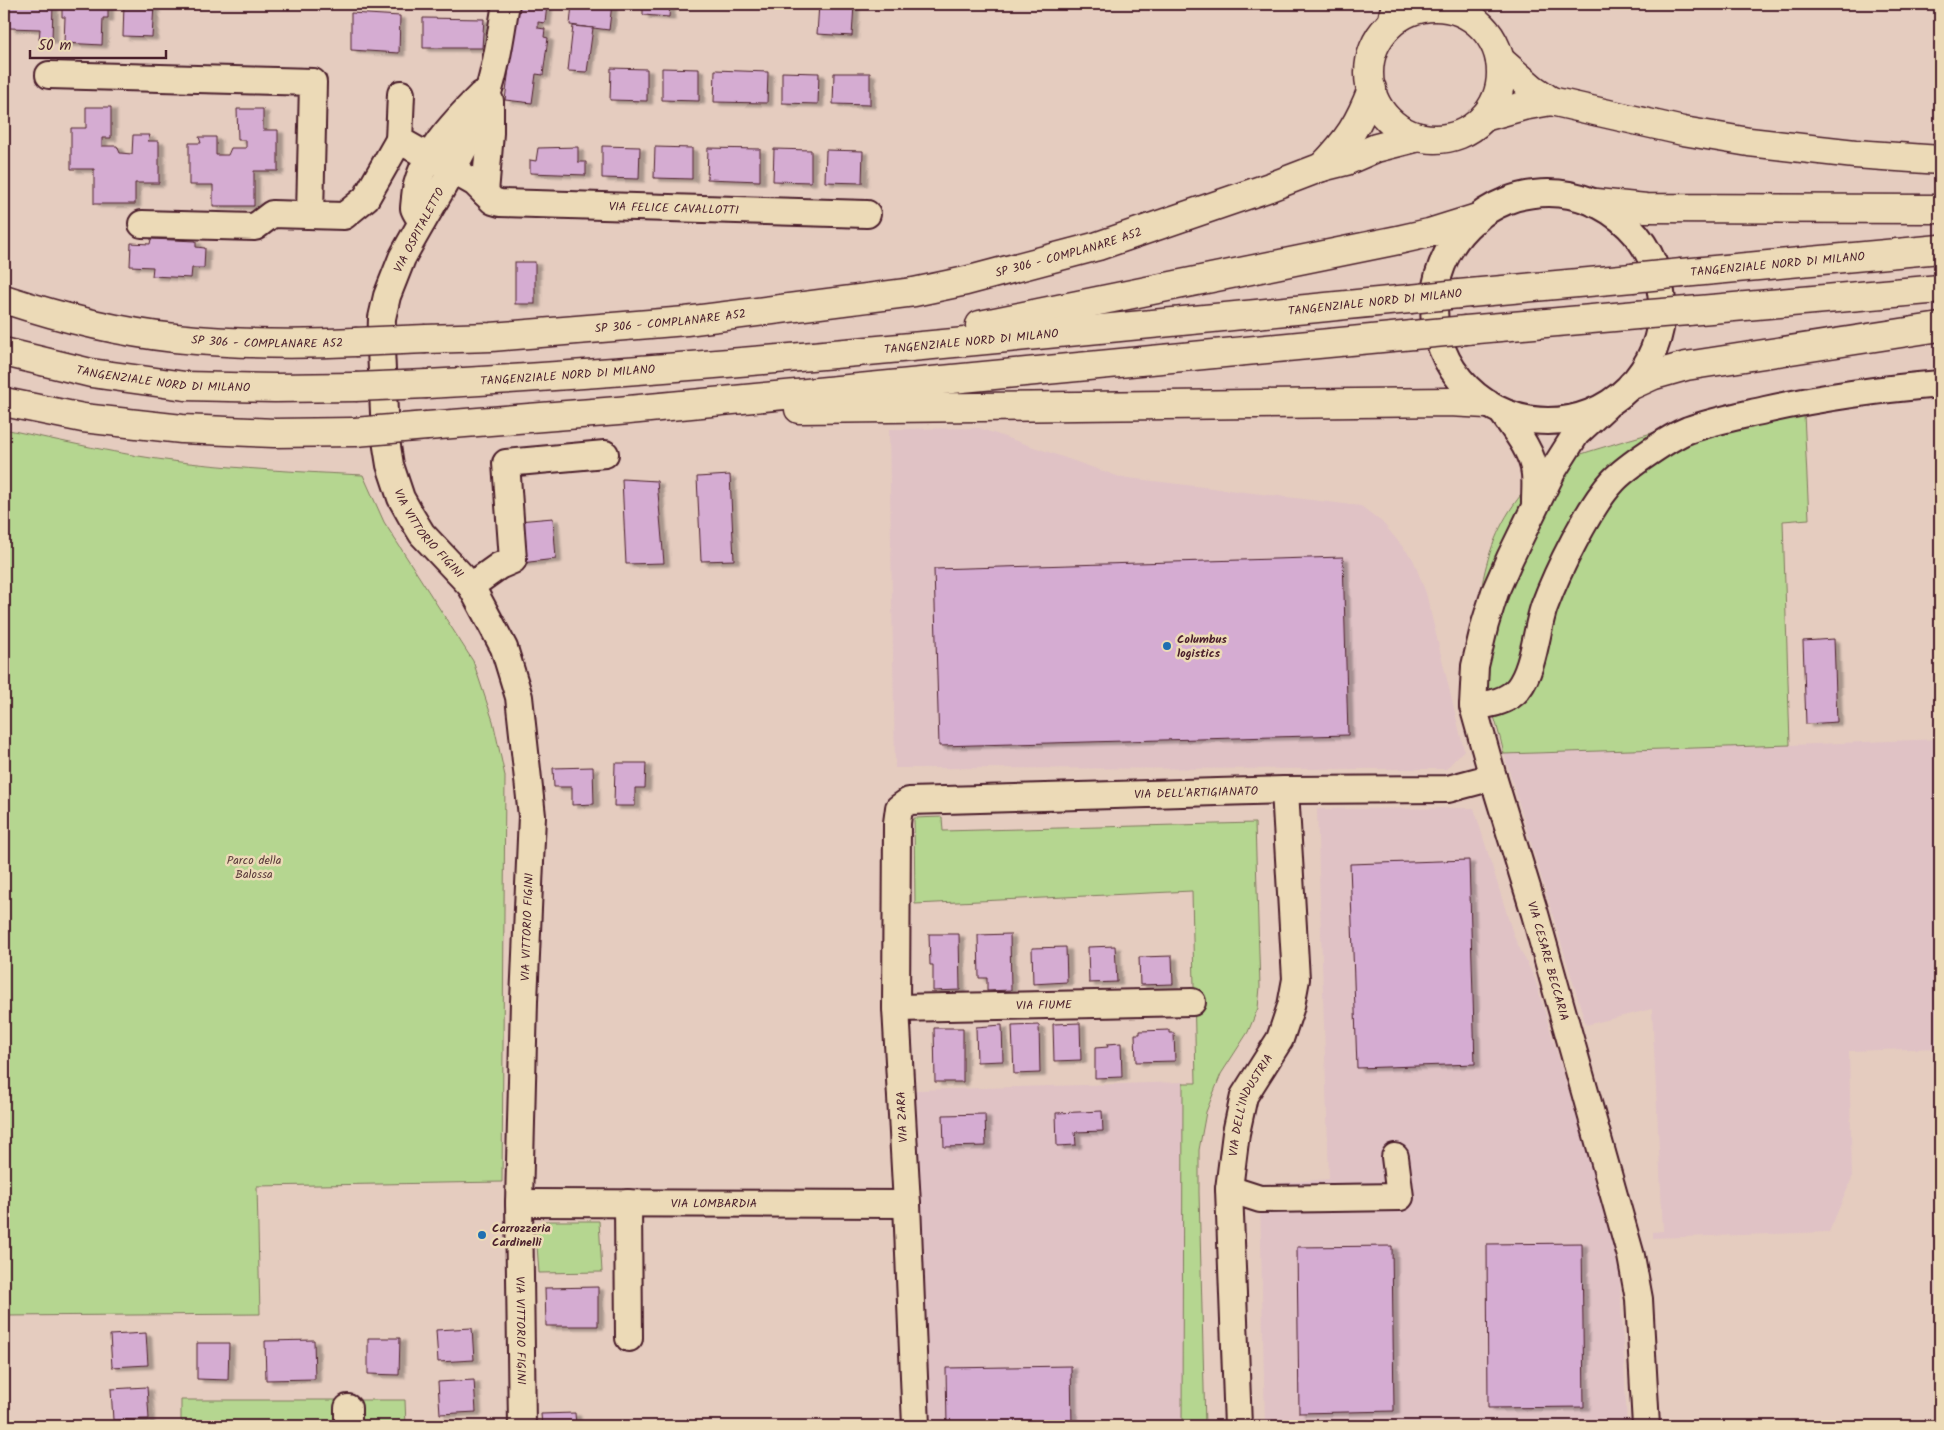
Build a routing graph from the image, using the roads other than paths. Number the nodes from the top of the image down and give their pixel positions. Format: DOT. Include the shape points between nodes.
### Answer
graph roads {
  1 [pos="506,4"];
  2 [pos="1443,6"];
  3 [pos="1393,14"];
  4 [pos="1500,60"];
  5 [pos="49,75"];
  6 [pos="490,85"];
  7 [pos="1372,89"];
  8 [pos="401,94"];
  9 [pos="1551,102"];
  10 [pos="1484,117"];
  11 [pos="1419,137"];
  12 [pos="399,140"];
  13 [pos="429,157"];
  14 [pos="1940,160"];
  15 [pos="1322,167"];
  16 [pos="452,170"];
  17 [pos="485,192"];
  18 [pos="1596,203"];
  19 [pos="1940,209"];
  20 [pos="867,214"];
  21 [pos="310,215"];
  22 [pos="1477,218"];
  23 [pos="422,222"];
  24 [pos="142,224"];
  25 [pos="1940,249"];
  26 [pos="1940,289"];
  27 [pos="4,299"];
  28 [pos="1940,327"];
  29 [pos="4,352"];
  30 [pos="835,355"];
  31 [pos="1940,384"];
  32 [pos="1632,385"];
  33 [pos="4,402"];
  34 [pos="1605,407"];
  35 [pos="1495,408"];
  36 [pos="618,411"];
  37 [pos="605,454"];
  38 [pos="390,465"];
  39 [pos="1535,505"];
  40 [pos="470,586"];
  41 [pos="1473,706"];
  42 [pos="1493,778"];
  43 [pos="1285,790"];
  44 [pos="899,808"];
  45 [pos="1192,1002"];
  46 [pos="896,1008"];
  47 [pos="1396,1157"];
  48 [pos="1229,1189"];
  49 [pos="520,1203"];
  50 [pos="628,1203"];
  51 [pos="907,1204"];
  52 [pos="629,1338"];
  53 [pos="522,1426"];
  54 [pos="916,1426"];
  55 [pos="1238,1426"];
  56 [pos="1646,1426"];
  1 -- 6 [label="street, VIA OSPITALETTO"];
  2 -- 3 [label="main road" via="1422,8 1401,17"];
  2 -- 4 [label="main road" via="1481,25 1496,47"];
  3 -- 7 [label="main road" via="1372,54"];
  4 -- 9 [label="main road"];
  4 -- 10 [label="main road" via="1497,96"];
  5 -- 21 [label="street" via="313,82"];
  6 -- 13 [label="street"];
  6 -- 16 [label="street, VIA OSPITALETTO"];
  6 -- 17 [label="street"];
  7 -- 11 [label="main road" via="1381,111 1389,120"];
  7 -- 15 [label="main road" via="1355,128"];
  8 -- 12 [label="street"];
  9 -- 10 [label="main road"];
  9 -- 14 [label="main road" via="1749,142"];
  10 -- 11 [label="main road" via="1454,136 1443,139"];
  11 -- 15 [label="main road, SP 306 - COMPLANARE A52"];
  12 -- 13 [label="street, VIA FELICE CAVALLOTTI"];
  12 -- 21 [label="street" via="366,198 352,210 344,216"];
  13 -- 16 [label="street, VIA FELICE CAVALLOTTI"];
  13 -- 23 [label="street" via="416,189 414,208"];
  15 -- 27 [label="main road, SP 306 - COMPLANARE A52, bridge" via="1098,246 1026,266 914,292 686,321 426,340 242,342 175,338 118,329 53,315"];
  16 -- 17 [label="street, VIA FELICE CAVALLOTTI"];
  16 -- 23 [label="street, VIA OSPITALETTO"];
  17 -- 20 [label="street, VIA FELICE CAVALLOTTI" via="493,201 500,203"];
  18 -- 19 [label="main road" via="1646,208"];
  18 -- 22 [label="street" via="1571,195 1538,194 1502,203"];
  18 -- 32 [label="street" via="1621,219 1643,244 1662,291 1657,341 1643,372"];
  21 -- 24 [label="street" via="272,214 254,227"];
  22 -- 30 [label="main road" via="1429,234"];
  22 -- 35 [label="street" via="1462,232 1442,266 1434,305 1440,344 1448,362 1473,393"];
  23 -- 38 [label="street, VIA OSPITALETTO" via="394,276 382,318 382,408"];
  25 -- 30 [label="main road, TANGENZIALE NORD DI MILANO, bridge"];
  26 -- 36 [label="main road, bridge" via="1466,330"];
  28 -- 32 [label="main road" via="1686,366"];
  29 -- 30 [label="main road, TANGENZIALE NORD DI MILANO, bridge" via="91,373 185,386 275,388 426,384"];
  31 -- 41 [label="street" via="1809,400 1729,418 1686,431 1650,452 1613,481 1589,515 1544,607 1526,675 1518,690 1498,702"];
  32 -- 34 [label="street"];
  33 -- 36 [label="main road, bridge" via="83,418 182,429 274,433 355,432"];
  34 -- 35 [label="street" via="1554,422 1536,421"];
  34 -- 39 [label="street, VIA CESARE BECCARIA" via="1576,434"];
  35 -- 36 [label="main road" via="1429,402"];
  35 -- 39 [label="street, VIA CESARE BECCARIA" via="1518,433 1530,456 1535,472"];
  37 -- 40 [label="street" via="506,463 513,560"];
  38 -- 40 [label="street, VIA VITTORIO FIGINI" via="401,498 422,534"];
  39 -- 41 [label="street, VIA CESARE BECCARIA" via="1495,592 1485,624 1475,666"];
  40 -- 49 [label="street, VIA VITTORIO FIGINI" via="504,648 519,696 532,816"];
  41 -- 42 [label="street, VIA CESARE BECCARIA"];
  42 -- 43 [label="street, VIA DELL'ARTIGIANATO" via="1448,788"];
  42 -- 56 [label="street, VIA CESARE BECCARIA" via="1631,1256 1639,1299"];
  43 -- 44 [label="street, VIA DELL'ARTIGIANATO" via="909,802"];
  43 -- 48 [label="street, VIA DELL'INDUSTRIA" via="1296,979 1280,1039 1244,1096"];
  44 -- 46 [label="street, VIA ZARA"];
  45 -- 46 [label="street, VIA FIUME"];
  46 -- 51 [label="street, VIA ZARA"];
  47 -- 48 [label="street" via="1400,1196 1260,1199"];
  48 -- 55 [label="street, VIA DELL'INDUSTRIA"];
  49 -- 50 [label="street, VIA LOMBARDIA"];
  49 -- 53 [label="street, VIA VITTORIO FIGINI"];
  50 -- 51 [label="street, VIA LOMBARDIA"];
  50 -- 52 [label="street"];
  51 -- 54 [label="street, VIA ZARA"];
}
